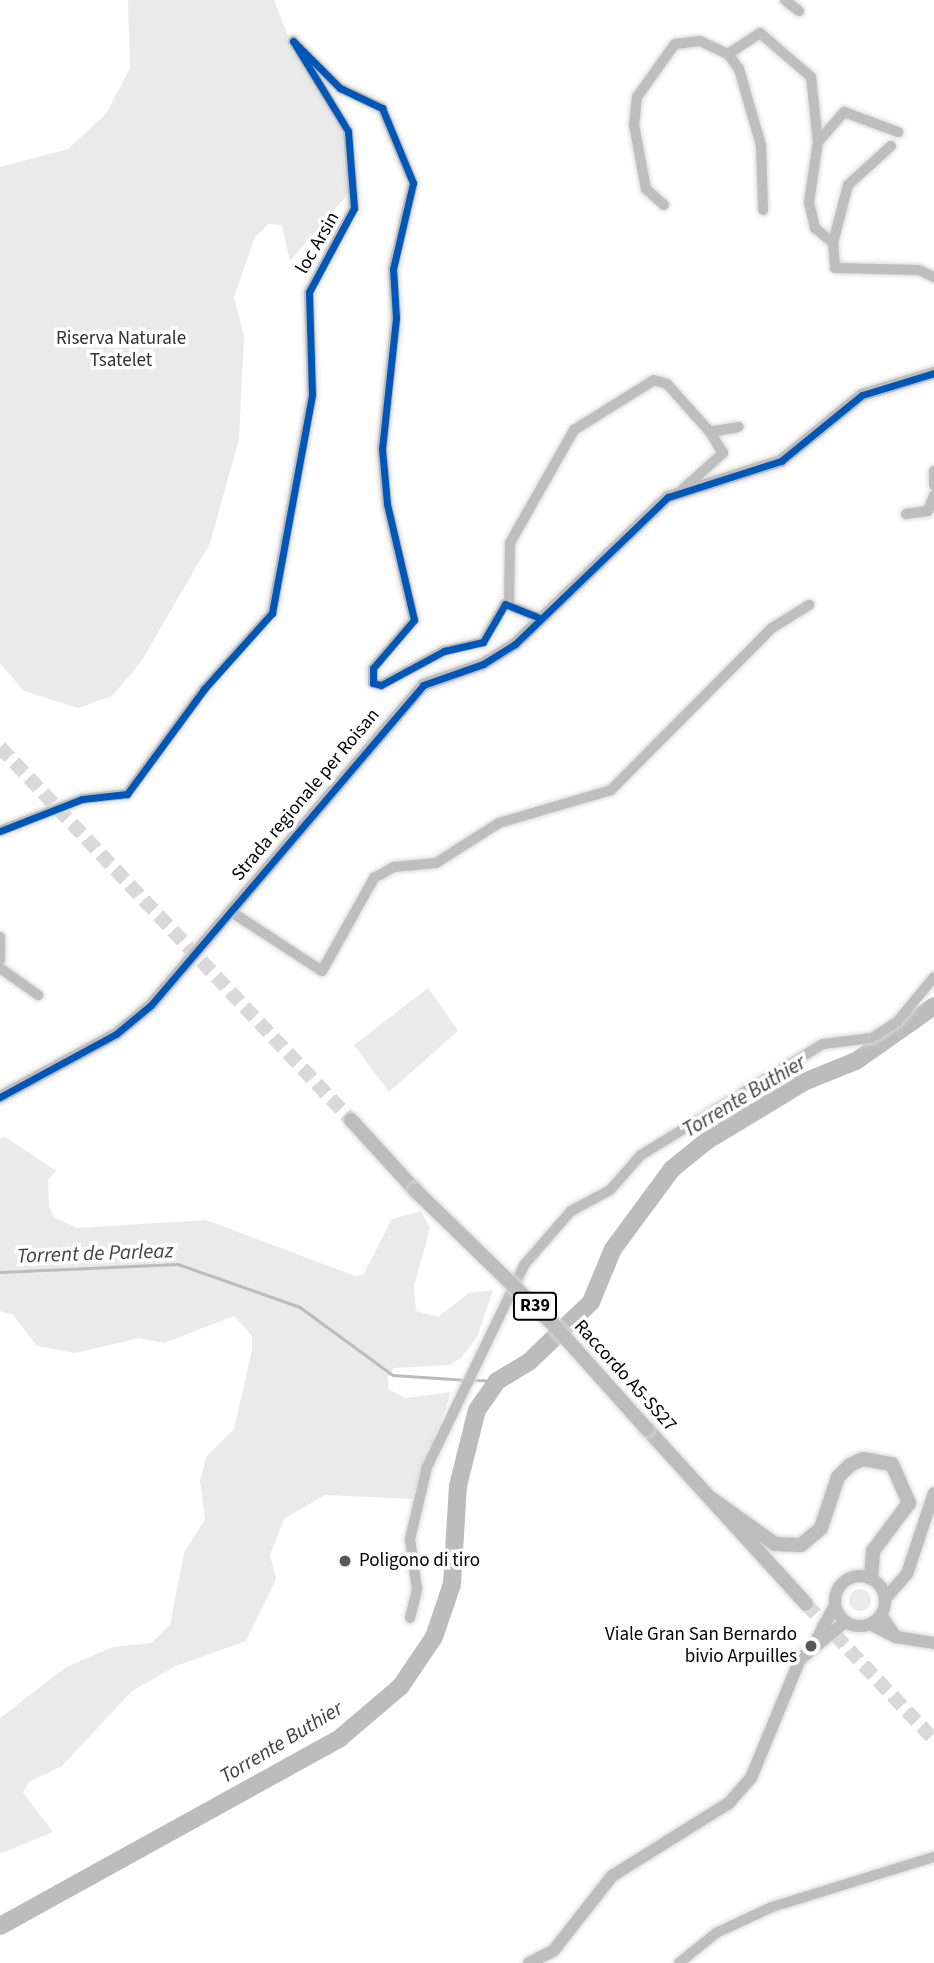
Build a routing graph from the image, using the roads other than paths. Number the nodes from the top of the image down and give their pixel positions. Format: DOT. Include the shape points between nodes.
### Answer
graph roads {
  1 [pos="785,0"];
  2 [pos="799,11"];
  3 [pos="728,54"];
  4 [pos="898,132"];
  5 [pos="818,142"];
  6 [pos="891,146"];
  7 [pos="664,205"];
  8 [pos="763,210"];
  9 [pos="833,243"];
  10 [pos="934,277"];
  11 [pos="934,373"];
  12 [pos="739,427"];
  13 [pos="710,432"];
  14 [pos="934,471"];
  15 [pos="934,485"];
  16 [pos="683,489"];
  17 [pos="934,495"];
  18 [pos="906,514"];
  19 [pos="509,602"];
  20 [pos="809,605"];
  21 [pos="538,617"];
  22 [pos="0,831"];
  23 [pos="230,911"];
  24 [pos="0,937"];
  25 [pos="0,960"];
  26 [pos="0,968"];
  27 [pos="934,977"];
  28 [pos="38,995"];
  29 [pos="0,1097"];
  30 [pos="351,1120"];
  31 [pos="934,1493"];
  32 [pos="709,1497"];
  33 [pos="909,1567"];
  34 [pos="875,1581"];
  35 [pos="885,1598"];
  36 [pos="806,1604"];
  37 [pos="835,1606"];
  38 [pos="881,1615"];
  39 [pos="410,1618"];
  40 [pos="845,1622"];
  41 [pos="870,1624"];
  42 [pos="896,1637"];
  43 [pos="934,1643"];
  44 [pos="814,1644"];
  45 [pos="934,1857"];
  46 [pos="529,1963"];
  47 [pos="679,1963"];
  1 -- 2 [label="street"];
  3 -- 5 [label="street" via="760,33 778,43 811,76"];
  3 -- 7 [label="street" via="700,41 675,44 637,97 634,125 646,189"];
  3 -- 8 [label="street" via="739,69 761,145"];
  4 -- 5 [label="street" via="844,112"];
  5 -- 9 [label="street" via="809,202 816,228"];
  6 -- 9 [label="street" via="848,185"];
  9 -- 10 [label="street" via="835,268 919,270"];
  11 -- 16 [label="main road, Strada regionale per Roisan" via="862,394 781,461"];
  12 -- 13 [label="street"];
  13 -- 16 [label="street" via="723,453"];
  13 -- 19 [label="street" via="667,384 654,380 575,430 510,543"];
  14 -- 15 [label="street"];
  16 -- 21 [label="main road, Strada regionale per Roisan" via="645,513"];
  17 -- 18 [label="street" via="928,511"];
  19 -- 21 [label="street"];
  19 -- 22 [label="street, loc Arsin" via="483,642 444,651 381,685 373,683 373,668 414,620 387,504 382,449 396,318 393,269 414,183 383,108 340,88 293,41 348,131 354,208 309,292 312,396 272,613 204,689 127,794 82,799"];
  20 -- 23 [label="street" via="772,628 611,790 499,823 436,863 394,867 374,878 322,971"];
  21 -- 23 [label="main road, Strada regionale per Roisan" via="496,658 433,678 409,698"];
  23 -- 29 [label="main road, Strada regionale per Roisan" via="134,1021"];
  24 -- 25 [label="street"];
  26 -- 28 [label="street"];
  27 -- 39 [label="street" via="897,1023 872,1038 823,1044 641,1155 604,1194 570,1211 524,1265 455,1405 414,1517 410,1539 417,1604"];
  30 -- 32 [label="highway, Raccordo A5-SS27 / R39, bridge" via="415,1190 544,1315"];
  31 -- 33 [label="main road"];
  32 -- 34 [label="highway" via="775,1544 801,1545 821,1528 838,1477 850,1465 863,1459 892,1464 909,1503 873,1551"];
  32 -- 36 [label="highway, Raccordo A5-SS27 / R39"];
  33 -- 34 [label="main road" via="890,1584"];
  33 -- 35 [label="main road"];
  34 -- 35 [label="main road"];
  34 -- 37 [label="main road" via="842,1583"];
  35 -- 38 [label="main road"];
  37 -- 40 [label="main road"];
  37 -- 44 [label="main road"];
  38 -- 41 [label="main road"];
  38 -- 42 [label="main road"];
  40 -- 41 [label="main road"];
  40 -- 44 [label="main road"];
  41 -- 42 [label="main road"];
  42 -- 43 [label="main road"];
  44 -- 46 [label="main road" via="786,1681 751,1778 729,1803 612,1877 554,1950"];
  45 -- 47 [label="street" via="772,1907 716,1933"];
}
